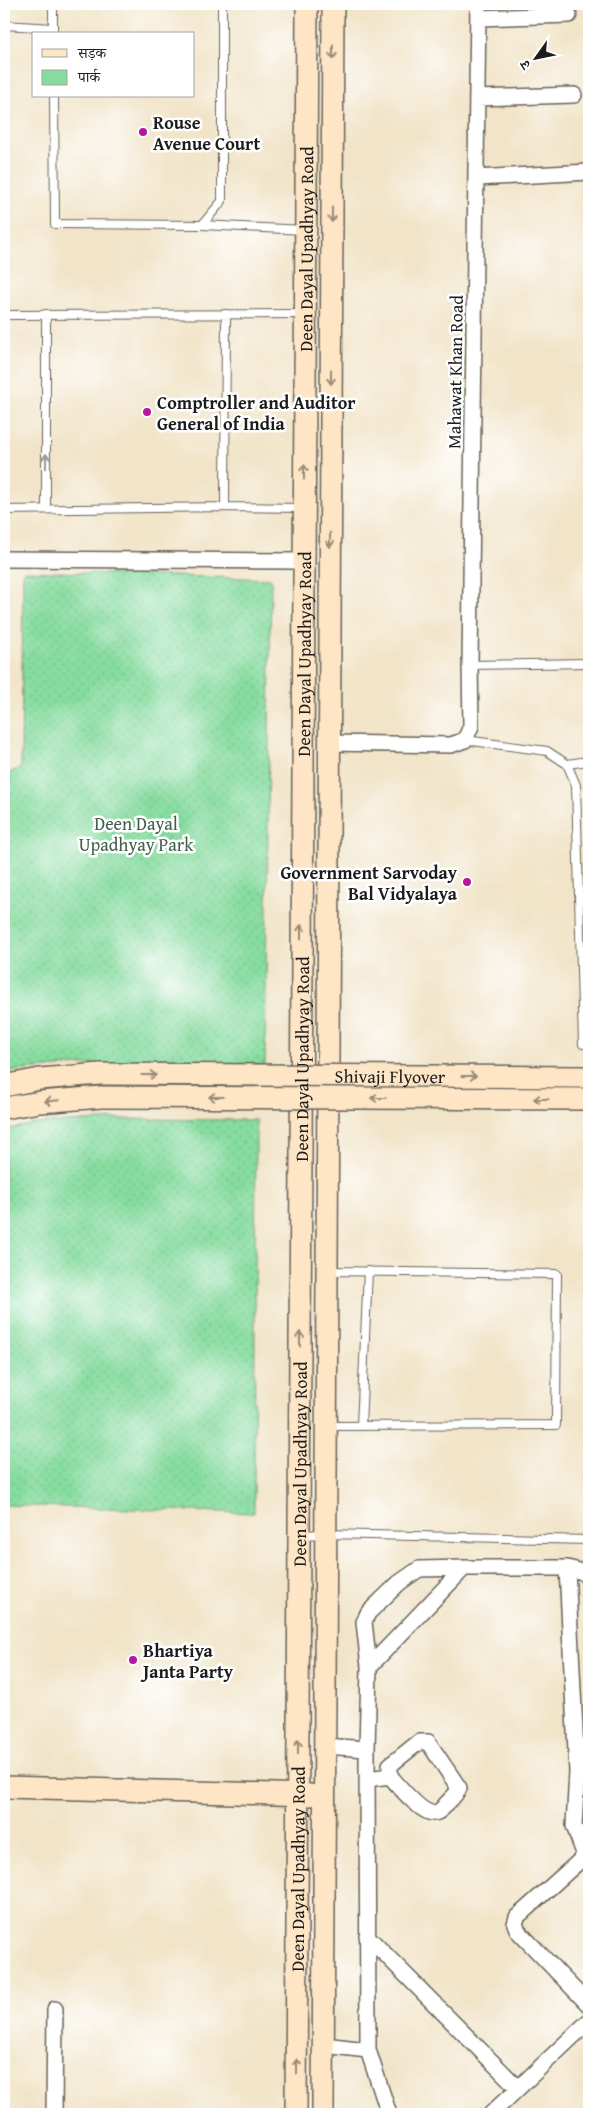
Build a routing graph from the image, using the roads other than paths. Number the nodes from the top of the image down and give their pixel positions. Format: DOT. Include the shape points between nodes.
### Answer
graph roads {
  1 [pos="53,4"];
  2 [pos="222,4"];
  3 [pos="307,4"];
  4 [pos="333,4"];
  5 [pos="478,11"];
  6 [pos="569,15"];
  7 [pos="4,25"];
  8 [pos="53,31"];
  9 [pos="574,95"];
  10 [pos="54,98"];
  11 [pos="477,98"];
  12 [pos="589,172"];
  13 [pos="476,178"];
  14 [pos="202,225"];
  15 [pos="305,230"];
  16 [pos="46,314"];
  17 [pos="226,314"];
  18 [pos="305,314"];
  19 [pos="4,315"];
  20 [pos="225,507"];
  21 [pos="303,508"];
  22 [pos="46,509"];
  23 [pos="4,510"];
  24 [pos="4,559"];
  25 [pos="303,560"];
  26 [pos="589,662"];
  27 [pos="470,664"];
  28 [pos="465,740"];
  29 [pos="329,743"];
  30 [pos="589,761"];
  31 [pos="567,764"];
  32 [pos="584,1044"];
  33 [pos="589,1077"];
  34 [pos="4,1086"];
  35 [pos="589,1099"];
  36 [pos="4,1108"];
  37 [pos="326,1271"];
  38 [pos="368,1271"];
  39 [pos="326,1426"];
  40 [pos="362,1426"];
  41 [pos="325,1534"];
  42 [pos="299,1535"];
  43 [pos="589,1540"];
  44 [pos="464,1568"];
  45 [pos="568,1568"];
  46 [pos="589,1579"];
  47 [pos="369,1667"];
  48 [pos="324,1746"];
  49 [pos="367,1749"];
  50 [pos="390,1776"];
  51 [pos="367,1779"];
  52 [pos="4,1787"];
  53 [pos="324,1794"];
  54 [pos="298,1796"];
  55 [pos="587,1858"];
  56 [pos="368,1936"];
  57 [pos="589,2005"];
  58 [pos="55,2009"];
  59 [pos="589,2021"];
  60 [pos="323,2045"];
  61 [pos="368,2050"];
  62 [pos="518,2088"];
  63 [pos="54,2114"];
  64 [pos="296,2114"];
  65 [pos="322,2114"];
  66 [pos="389,2114"];
  67 [pos="490,2114"];
  1 -- 8 [label="lane"];
  2 -- 14 [label="lane" via="222,201"];
  3 -- 15 [label="main road, Deen Dayal Upadhyay Road"];
  4 -- 29 [label="main road, Deen Dayal Upadhyay Road, one-way"];
  5 -- 6 [label="street"];
  5 -- 11 [label="street, Mahawat Khan Road"];
  7 -- 8 [label="lane"];
  9 -- 11 [label="street"];
  10 -- 14 [label="lane" via="55,224"];
  11 -- 13 [label="street, Mahawat Khan Road"];
  12 -- 13 [label="street"];
  13 -- 27 [label="street, Mahawat Khan Road"];
  14 -- 15 [label="lane"];
  15 -- 18 [label="main road, Deen Dayal Upadhyay Road"];
  16 -- 17 [label="lane"];
  16 -- 19 [label="lane"];
  22 -- 16 [label="lane, one-way"];
  17 -- 18 [label="lane"];
  17 -- 20 [label="lane"];
  21 -- 18 [label="main road, Deen Dayal Upadhyay Road, one-way"];
  20 -- 21 [label="lane"];
  20 -- 22 [label="lane"];
  21 -- 25 [label="main road, Deen Dayal Upadhyay Road"];
  22 -- 23 [label="lane"];
  24 -- 25 [label="street"];
  42 -- 25 [label="main road, Deen Dayal Upadhyay Road, one-way"];
  26 -- 27 [label="lane"];
  27 -- 28 [label="street, Mahawat Khan Road" via="471,726"];
  28 -- 29 [label="street" via="450,745"];
  28 -- 31 [label="lane" via="547,751"];
  29 -- 37 [label="main road, Deen Dayal Upadhyay Road"];
  30 -- 31 [label="lane"];
  31 -- 32 [label="lane" via="576,785"];
  34 -- 33 [label="main road, Shivaji Flyover, one-way, bridge" via="100,1074"];
  35 -- 36 [label="main road, Shivaji Flyover, one-way, bridge" via="101,1097"];
  37 -- 38 [label="lane"];
  37 -- 39 [label="main road, Deen Dayal Upadhyay Road"];
  38 -- 40 [label="lane"];
  38 -- 40 [label="lane" via="557,1274 556,1425"];
  39 -- 40 [label="lane"];
  39 -- 41 [label="main road, Deen Dayal Upadhyay Road"];
  41 -- 42 [label="lane"];
  41 -- 43 [label="lane"];
  41 -- 48 [label="main road, Deen Dayal Upadhyay Road"];
  54 -- 42 [label="main road, Deen Dayal Upadhyay Road, one-way"];
  44 -- 45 [label="street"];
  44 -- 47 [label="street"];
  44 -- 47 [label="street" via="419,1569 368,1613 364,1622"];
  45 -- 46 [label="street" via="583,1572"];
  45 -- 55 [label="street" via="577,1772 574,1826"];
  47 -- 49 [label="street"];
  48 -- 49 [label="street"];
  48 -- 53 [label="main road, Deen Dayal Upadhyay Road"];
  49 -- 51 [label="street"];
  50 -- 50 [label="street" via="411,1799 429,1812 439,1811 459,1788 428,1742 424,1741 390,1765"];
  50 -- 51 [label="street"];
  51 -- 56 [label="street"];
  52 -- 54 [label="main road"];
  53 -- 54 [label="main road"];
  53 -- 60 [label="main road, Deen Dayal Upadhyay Road"];
  64 -- 54 [label="main road, Deen Dayal Upadhyay Road, one-way"];
  55 -- 57 [label="street" via="517,1917 515,1924 518,1931"];
  56 -- 61 [label="street"];
  56 -- 62 [label="street"];
  58 -- 63 [label="street"];
  59 -- 62 [label="street"];
  60 -- 61 [label="street"];
  60 -- 65 [label="main road, Deen Dayal Upadhyay Road"];
  61 -- 66 [label="street"];
  62 -- 67 [label="street"];
}
